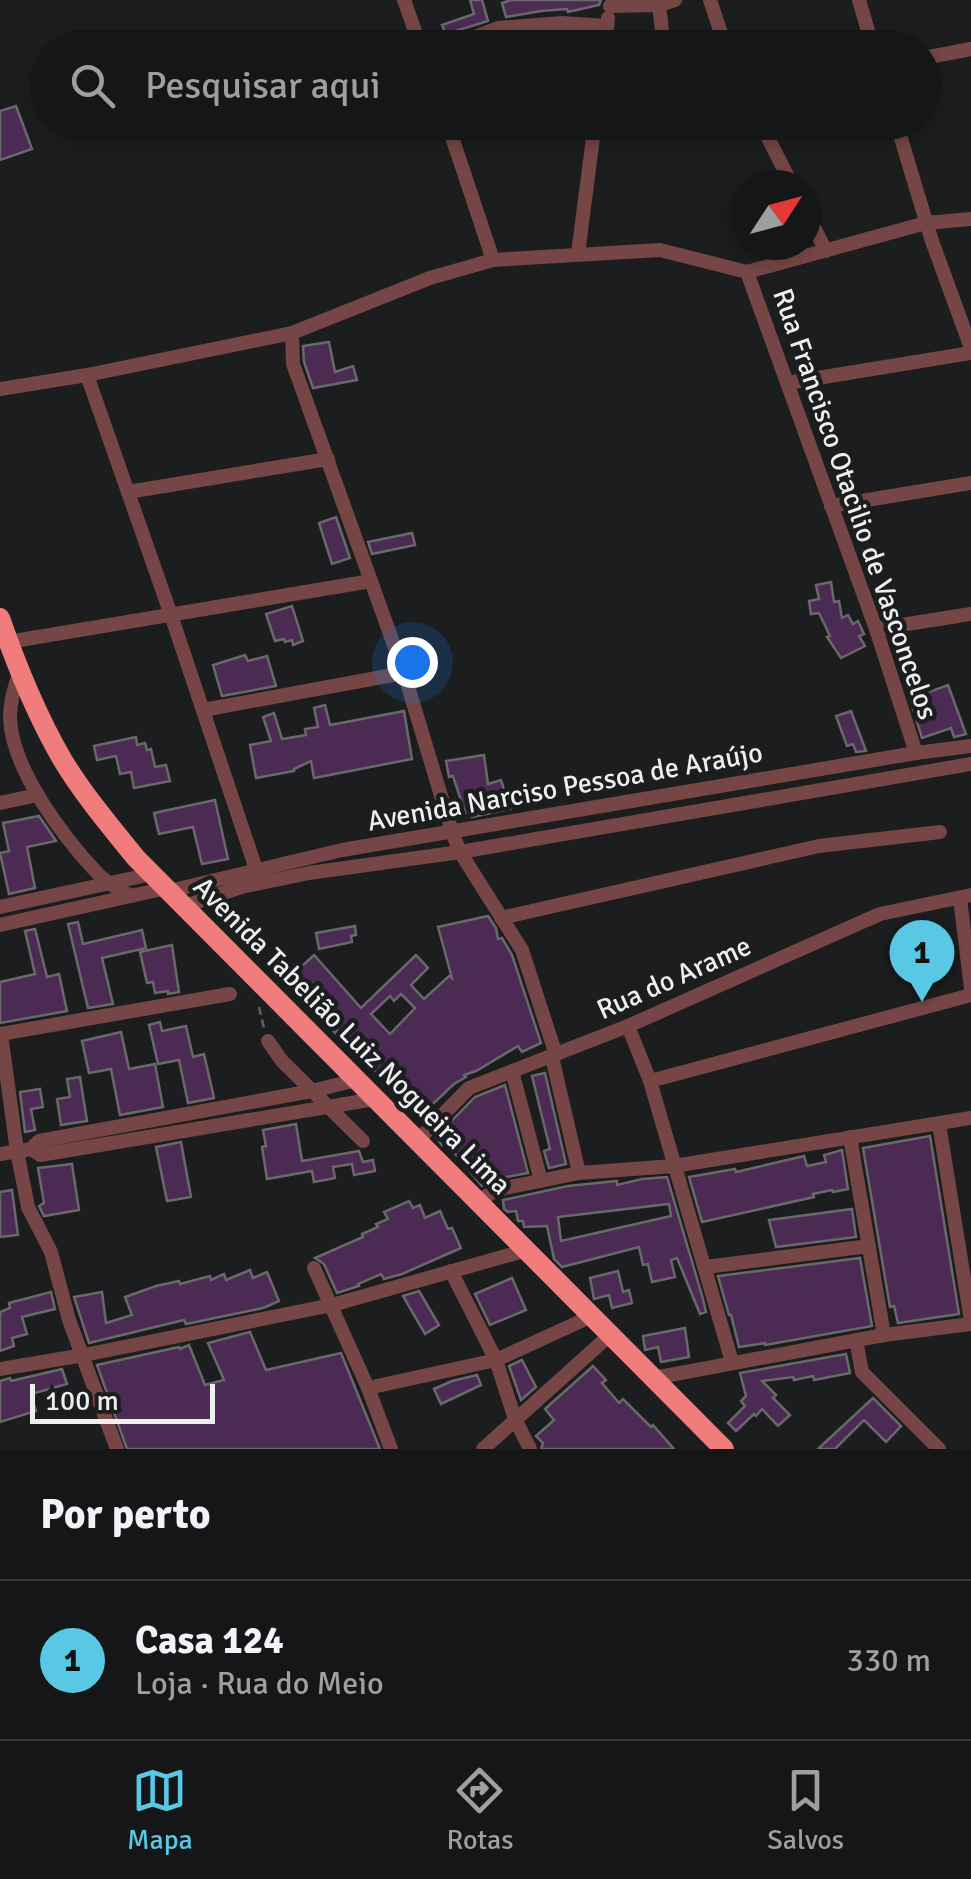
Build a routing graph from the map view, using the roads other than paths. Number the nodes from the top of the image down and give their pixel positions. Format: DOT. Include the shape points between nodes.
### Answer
graph roads {
  1 [pos="404,0"];
  2 [pos="675,0"];
  3 [pos="710,0"];
  4 [pos="859,0"];
  5 [pos="610,3"];
  6 [pos="660,5"];
  7 [pos="608,26"];
  8 [pos="414,30"];
  9 [pos="493,30"];
  10 [pos="607,30"];
  11 [pos="662,30"];
  12 [pos="720,30"];
  13 [pos="868,30"];
  14 [pos="971,49"];
  15 [pos="941,55"];
  16 [pos="453,140"];
  17 [pos="594,140"];
  18 [pos="769,140"];
  19 [pos="901,140"];
  20 [pos="784,170"];
  21 [pos="971,219"];
  22 [pos="926,223"];
  23 [pos="821,241"];
  24 [pos="826,251"];
  25 [pos="578,254"];
  26 [pos="493,260"];
  27 [pos="746,272"];
  28 [pos="292,333"];
  29 [pos="971,350"];
  30 [pos="87,375"];
  31 [pos="787,384"];
  32 [pos="0,390"];
  33 [pos="328,459"];
  34 [pos="971,484"];
  35 [pos="128,492"];
  36 [pos="831,506"];
  37 [pos="371,582"];
  38 [pos="971,614"];
  39 [pos="171,615"];
  40 [pos="0,618"];
  41 [pos="876,629"];
  42 [pos="8,642"];
  43 [pos="20,672"];
  44 [pos="404,673"];
  45 [pos="203,710"];
  46 [pos="971,746"];
  47 [pos="916,753"];
  48 [pos="971,764"];
  49 [pos="38,796"];
  50 [pos="0,803"];
  51 [pos="452,832"];
  52 [pos="940,832"];
  53 [pos="460,852"];
  54 [pos="256,869"];
  55 [pos="111,883"];
  56 [pos="163,884"];
  57 [pos="132,896"];
  58 [pos="965,896"];
  59 [pos="0,906"];
  60 [pos="185,906"];
  61 [pos="502,918"];
  62 [pos="0,925"];
  63 [pos="971,992"];
  64 [pos="230,994"];
  65 [pos="628,1026"];
  66 [pos="0,1034"];
  67 [pos="268,1041"];
  68 [pos="554,1056"];
  69 [pos="512,1071"];
  70 [pos="356,1080"];
  71 [pos="650,1081"];
  72 [pos="312,1092"];
  73 [pos="375,1099"];
  74 [pos="328,1106"];
  75 [pos="971,1118"];
  76 [pos="939,1124"];
  77 [pos="850,1137"];
  78 [pos="362,1141"];
  79 [pos="417,1141"];
  80 [pos="24,1150"];
  81 [pos="0,1154"];
  82 [pos="674,1166"];
  83 [pos="579,1173"];
  84 [pos="541,1180"];
  85 [pos="477,1202"];
  86 [pos="869,1246"];
  87 [pos="526,1250"];
  88 [pos="706,1267"];
  89 [pos="314,1268"];
  90 [pos="451,1271"];
  91 [pos="332,1305"];
  92 [pos="592,1316"];
  93 [pos="971,1323"];
  94 [pos="611,1334"];
  95 [pos="884,1335"];
  96 [pos="856,1340"];
  97 [pos="84,1355"];
  98 [pos="496,1360"];
  99 [pos="732,1362"];
  100 [pos="0,1368"];
  101 [pos="654,1378"];
  102 [pos="368,1388"];
  103 [pos="515,1418"];
  104 [pos="713,1445"];
  105 [pos="117,1449"];
  106 [pos="392,1449"];
  107 [pos="483,1449"];
  108 [pos="530,1449"];
  109 [pos="938,1449"];
  1 -- 8 [label="street"];
  2 -- 6 [label="street"];
  3 -- 12 [label="street"];
  4 -- 13 [label="street"];
  5 -- 6 [label="street"];
  5 -- 7 [label="street"];
  6 -- 11 [label="street"];
  7 -- 9 [label="street" via="562,22"];
  7 -- 10 [label="street"];
  14 -- 15 [label="street"];
  16 -- 26 [label="street"];
  17 -- 25 [label="street"];
  18 -- 20 [label="street"];
  19 -- 22 [label="street"];
  21 -- 22 [label="street"];
  22 -- 24 [label="street"];
  22 -- 29 [label="street"];
  23 -- 24 [label="street"];
  24 -- 27 [label="street"];
  25 -- 26 [label="street"];
  25 -- 27 [label="street" via="660,250"];
  26 -- 28 [label="street"];
  27 -- 31 [label="street, Rua Francisco Otacilio de Vasconcelos"];
  28 -- 30 [label="street"];
  28 -- 33 [label="street" via="293,364"];
  29 -- 31 [label="street"];
  30 -- 32 [label="street"];
  30 -- 35 [label="street"];
  31 -- 36 [label="street, Rua Francisco Otacilio de Vasconcelos"];
  33 -- 35 [label="street"];
  33 -- 37 [label="street"];
  34 -- 36 [label="street"];
  35 -- 39 [label="street"];
  36 -- 41 [label="street, Rua Francisco Otacilio de Vasconcelos"];
  37 -- 39 [label="street"];
  37 -- 44 [label="street"];
  38 -- 41 [label="street"];
  39 -- 42 [label="street"];
  39 -- 45 [label="street"];
  40 -- 42 [label="highway, Avenida Tabelião Luiz Nogueira Lima"];
  41 -- 47 [label="street, Rua Francisco Otacilio de Vasconcelos"];
  42 -- 43 [label="highway, Avenida Tabelião Luiz Nogueira Lima"];
  43 -- 49 [label="street" via="10,721 19,761"];
  43 -- 56 [label="highway, Avenida Tabelião Luiz Nogueira Lima" via="63,761 97,811"];
  44 -- 45 [label="street"];
  44 -- 51 [label="street"];
  45 -- 54 [label="street"];
  46 -- 47 [label="street, Avenida Narciso Pessoa de Araújo"];
  47 -- 51 [label="street, Avenida Narciso Pessoa de Araújo"];
  48 -- 53 [label="street, Avenida Narciso Pessoa de Araújo"];
  49 -- 50 [label="street"];
  49 -- 55 [label="street"];
  51 -- 53 [label="street"];
  51 -- 54 [label="street, Avenida Narciso Pessoa de Araújo"];
  52 -- 61 [label="street" via="819,846"];
  53 -- 60 [label="street, Avenida Narciso Pessoa de Araújo" via="260,882"];
  53 -- 61 [label="street"];
  54 -- 56 [label="street, Avenida Narciso Pessoa de Araújo"];
  55 -- 56 [label="street"];
  55 -- 57 [label="street"];
  55 -- 59 [label="street"];
  56 -- 57 [label="street"];
  56 -- 60 [label="highway, Avenida Tabelião Luiz Nogueira Lima"];
  57 -- 62 [label="street"];
  58 -- 63 [label="street"];
  58 -- 65 [label="street, Rua do Arame" via="880,914"];
  60 -- 70 [label="highway, Avenida Tabelião Luiz Nogueira Lima"];
  61 -- 68 [label="street" via="522,950"];
  63 -- 71 [label="street"];
  64 -- 66 [label="street"];
  65 -- 68 [label="street, Rua do Arame"];
  65 -- 71 [label="street"];
  66 -- 80 [label="street"];
  67 -- 72 [label="street"];
  68 -- 69 [label="street, Rua do Arame"];
  68 -- 83 [label="street"];
  69 -- 79 [label="street, Rua do Arame" via="468,1088"];
  69 -- 84 [label="street"];
  70 -- 72 [label="street"];
  70 -- 73 [label="highway, Avenida Tabelião Luiz Nogueira Lima"];
  71 -- 82 [label="street"];
  72 -- 74 [label="street"];
  72 -- 80 [label="street" via="39,1141"];
  73 -- 74 [label="street"];
  73 -- 79 [label="highway, Avenida Tabelião Luiz Nogueira Lima"];
  74 -- 78 [label="street"];
  74 -- 80 [label="street" via="40,1155"];
  75 -- 76 [label="street"];
  76 -- 77 [label="street"];
  76 -- 93 [label="street"];
  77 -- 82 [label="street"];
  77 -- 86 [label="street"];
  79 -- 85 [label="highway, Avenida Tabelião Luiz Nogueira Lima"];
  80 -- 81 [label="street"];
  80 -- 97 [label="street" via="28,1207 52,1252"];
  82 -- 83 [label="street"];
  82 -- 88 [label="street"];
  83 -- 84 [label="street"];
  84 -- 85 [label="street"];
  85 -- 87 [label="highway, Avenida Tabelião Luiz Nogueira Lima"];
  86 -- 88 [label="street"];
  86 -- 95 [label="street"];
  87 -- 90 [label="street"];
  87 -- 92 [label="highway, Avenida Tabelião Luiz Nogueira Lima"];
  88 -- 99 [label="street"];
  89 -- 91 [label="street"];
  90 -- 91 [label="street"];
  90 -- 98 [label="street"];
  91 -- 97 [label="street"];
  91 -- 102 [label="street"];
  92 -- 94 [label="highway, Avenida Tabelião Luiz Nogueira Lima"];
  92 -- 98 [label="street"];
  93 -- 95 [label="street"];
  94 -- 101 [label="highway, Avenida Tabelião Luiz Nogueira Lima"];
  94 -- 103 [label="street"];
  95 -- 96 [label="street"];
  96 -- 99 [label="street"];
  96 -- 109 [label="street" via="862,1372"];
  97 -- 100 [label="street"];
  97 -- 105 [label="street"];
  98 -- 102 [label="street"];
  98 -- 103 [label="street"];
  99 -- 101 [label="street"];
  101 -- 104 [label="highway, Avenida Tabelião Luiz Nogueira Lima"];
  102 -- 106 [label="street"];
  103 -- 107 [label="street"];
  103 -- 108 [label="street"];
}
